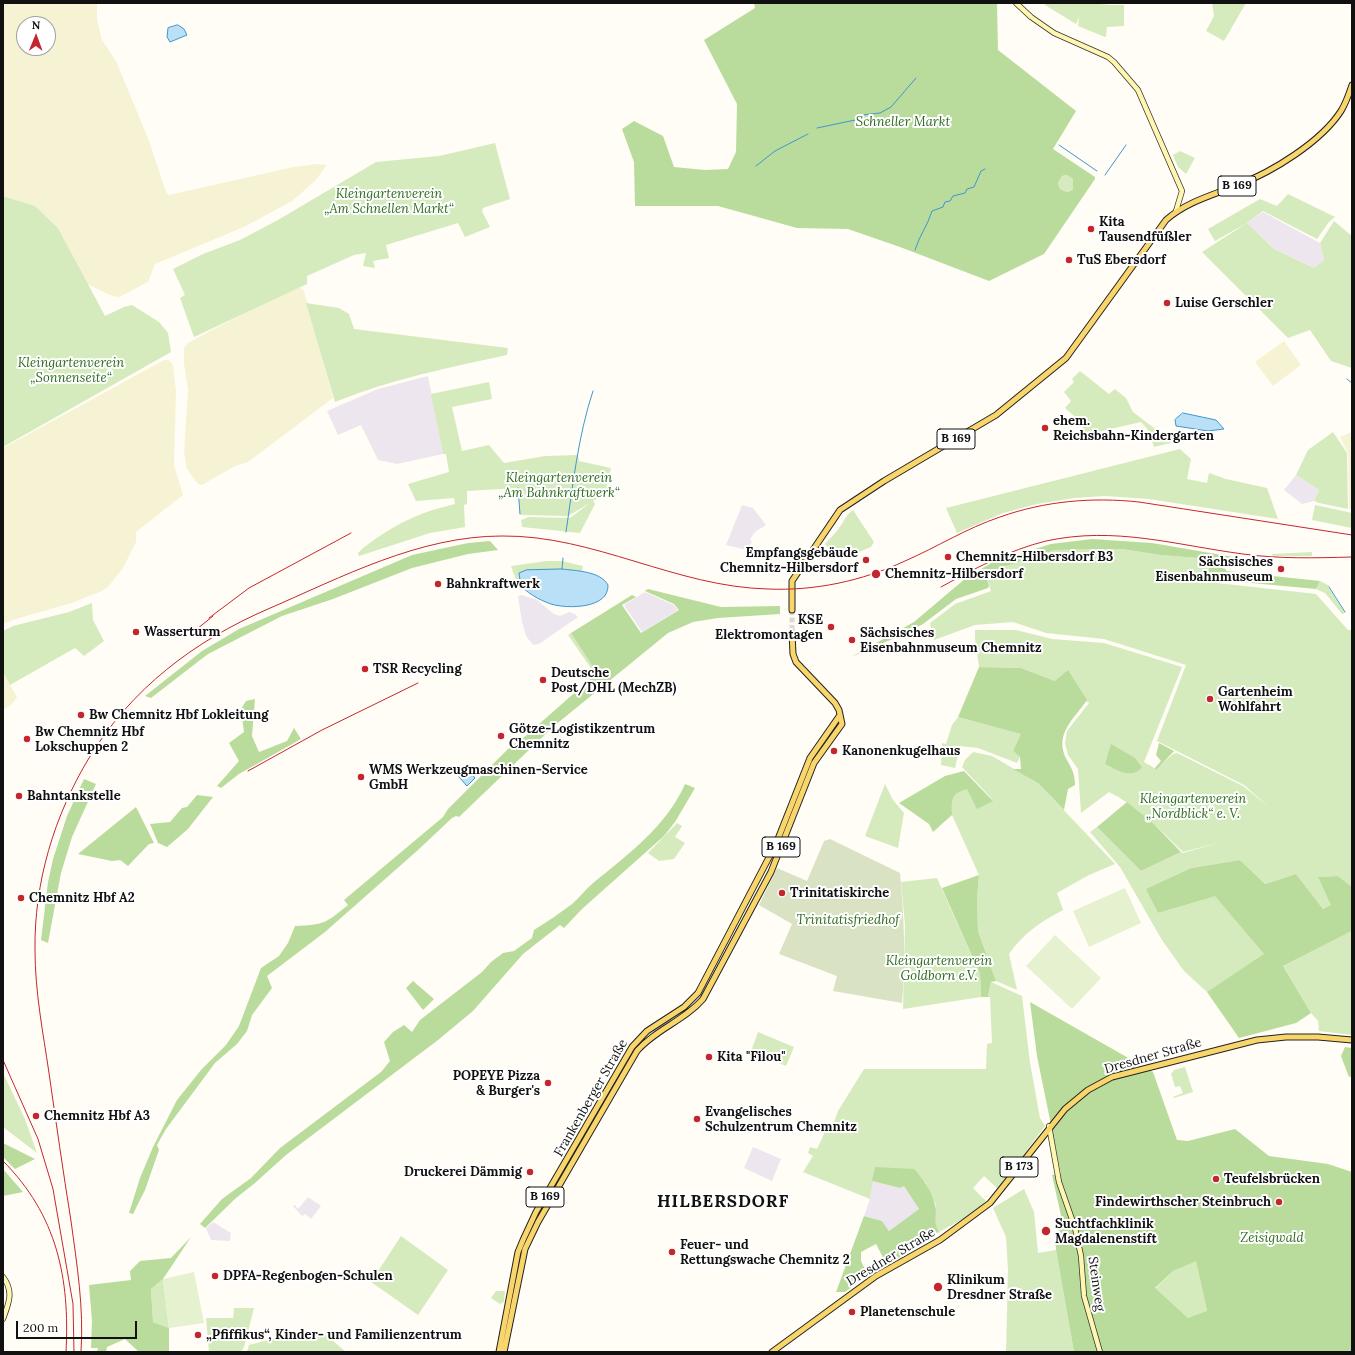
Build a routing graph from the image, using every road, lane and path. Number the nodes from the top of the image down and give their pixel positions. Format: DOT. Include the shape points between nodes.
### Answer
graph roads {
  1 [pos="1016,3"];
  2 [pos="1352,85"];
  3 [pos="1176,211"];
  4 [pos="792,610"];
  5 [pos="792,633"];
  6 [pos="840,715"];
  7 [pos="1352,1040"];
  8 [pos="1049,1126"];
  9 [pos="3,1277"];
  10 [pos="3,1319"];
  11 [pos="499,1352"];
  12 [pos="504,1352"];
  13 [pos="772,1352"];
  14 [pos="1100,1352"];
  1 -- 3 [label="street" via="1054,33 1108,57 1138,90 1182,191"];
  2 -- 3 [label="main road, B 169" via="1337,116 1322,133 1304,147 1253,179"];
  3 -- 4 [label="main road, B 169" via="1164,223 1069,355 996,415 880,483 840,510 792,581"];
  5 -- 6 [label="main road" via="796,662 835,703"];
  6 -- 11 [label="main road, Frankenberger Straße / B 169" via="810,758 776,844 698,993 684,1007 648,1030 632,1047 536,1212 518,1252"];
  6 -- 12 [label="main road, Frankenberger Straße / B 169" via="841,727 814,764 772,868 703,999 689,1012 651,1036 637,1051 538,1222 523,1254"];
  7 -- 8 [label="main road, Dresdner Straße / B 173" via="1286,1037 1257,1040 1119,1075 1088,1090"];
  8 -- 13 [label="main road, Dresdner Straße / B 173" via="990,1203 940,1240 876,1276"];
  8 -- 14 [label="street, Steinweg" via="1059,1182 1081,1256 1084,1296"];
  9 -- 10 [label="street" via="10,1290 10,1300"];
}
